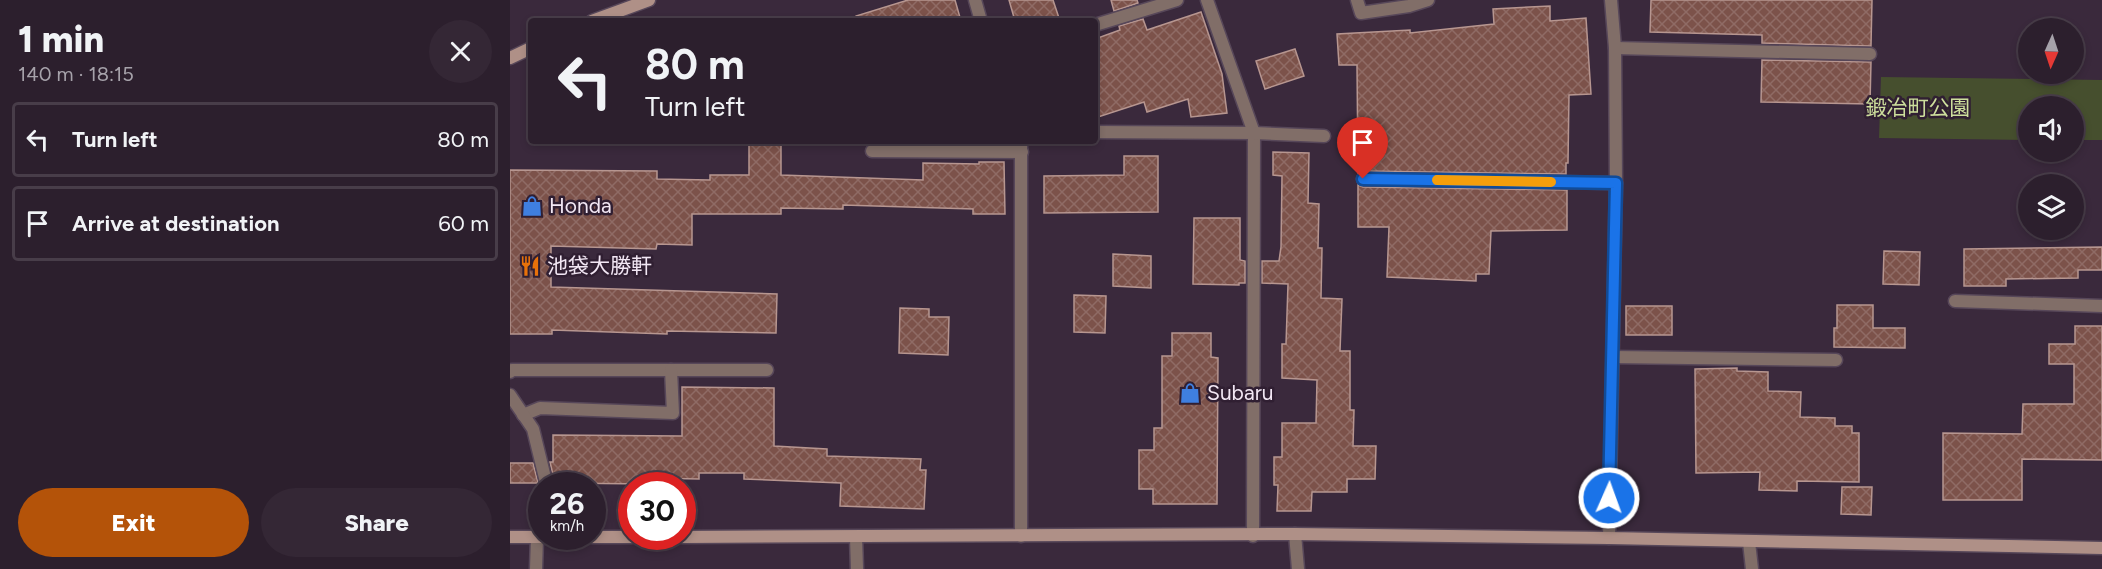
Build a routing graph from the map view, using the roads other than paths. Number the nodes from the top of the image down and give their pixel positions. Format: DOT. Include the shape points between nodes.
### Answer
graph roads {
  1 [pos="649,0"];
  2 [pos="975,0"];
  3 [pos="1177,0"];
  4 [pos="1207,0"];
  5 [pos="1357,0"];
  6 [pos="1428,0"];
  7 [pos="1611,0"];
  8 [pos="600,18"];
  9 [pos="980,18"];
  10 [pos="1098,24"];
  11 [pos="1615,48"];
  12 [pos="528,49"];
  13 [pos="1870,54"];
  14 [pos="510,58"];
  15 [pos="1098,132"];
  16 [pos="1254,133"];
  17 [pos="1324,136"];
  18 [pos="1021,147"];
  19 [pos="872,152"];
  20 [pos="1363,179"];
  21 [pos="1616,183"];
  22 [pos="1955,301"];
  23 [pos="2102,306"];
  24 [pos="1613,357"];
  25 [pos="1836,360"];
  26 [pos="671,370"];
  27 [pos="767,370"];
  28 [pos="510,372"];
  29 [pos="510,395"];
  30 [pos="523,415"];
  31 [pos="544,472"];
  32 [pos="1296,534"];
  33 [pos="1253,536"];
  34 [pos="510,537"];
  35 [pos="528,537"];
  36 [pos="696,537"];
  37 [pos="856,537"];
  38 [pos="1021,537"];
  39 [pos="1609,538"];
  40 [pos="1749,542"];
  41 [pos="2102,548"];
  42 [pos="540,550"];
  43 [pos="536,569"];
  44 [pos="857,569"];
  45 [pos="1298,569"];
  46 [pos="1752,569"];
  1 -- 8 [label="street"];
  2 -- 9 [label="street"];
  3 -- 10 [label="street"];
  4 -- 16 [label="street"];
  5 -- 6 [label="street" via="1361,13"];
  7 -- 11 [label="street"];
  11 -- 13 [label="street"];
  11 -- 21 [label="street"];
  12 -- 14 [label="street"];
  15 -- 16 [label="street"];
  16 -- 17 [label="street"];
  16 -- 33 [label="street"];
  18 -- 19 [label="street"];
  18 -- 38 [label="street"];
  20 -- 21 [label="street"];
  21 -- 24 [label="street"];
  22 -- 23 [label="street"];
  24 -- 25 [label="street"];
  24 -- 39 [label="street"];
  26 -- 27 [label="street"];
  26 -- 28 [label="street"];
  26 -- 30 [label="street" via="673,413 540,408"];
  29 -- 30 [label="street"];
  30 -- 31 [label="street" via="533,429"];
  32 -- 33 [label="street"];
  32 -- 39 [label="street"];
  32 -- 45 [label="street"];
  33 -- 38 [label="street"];
  34 -- 35 [label="street"];
  36 -- 37 [label="street"];
  37 -- 38 [label="street"];
  37 -- 44 [label="street"];
  39 -- 40 [label="street"];
  40 -- 41 [label="street"];
  40 -- 46 [label="street"];
  42 -- 43 [label="street"];
}
